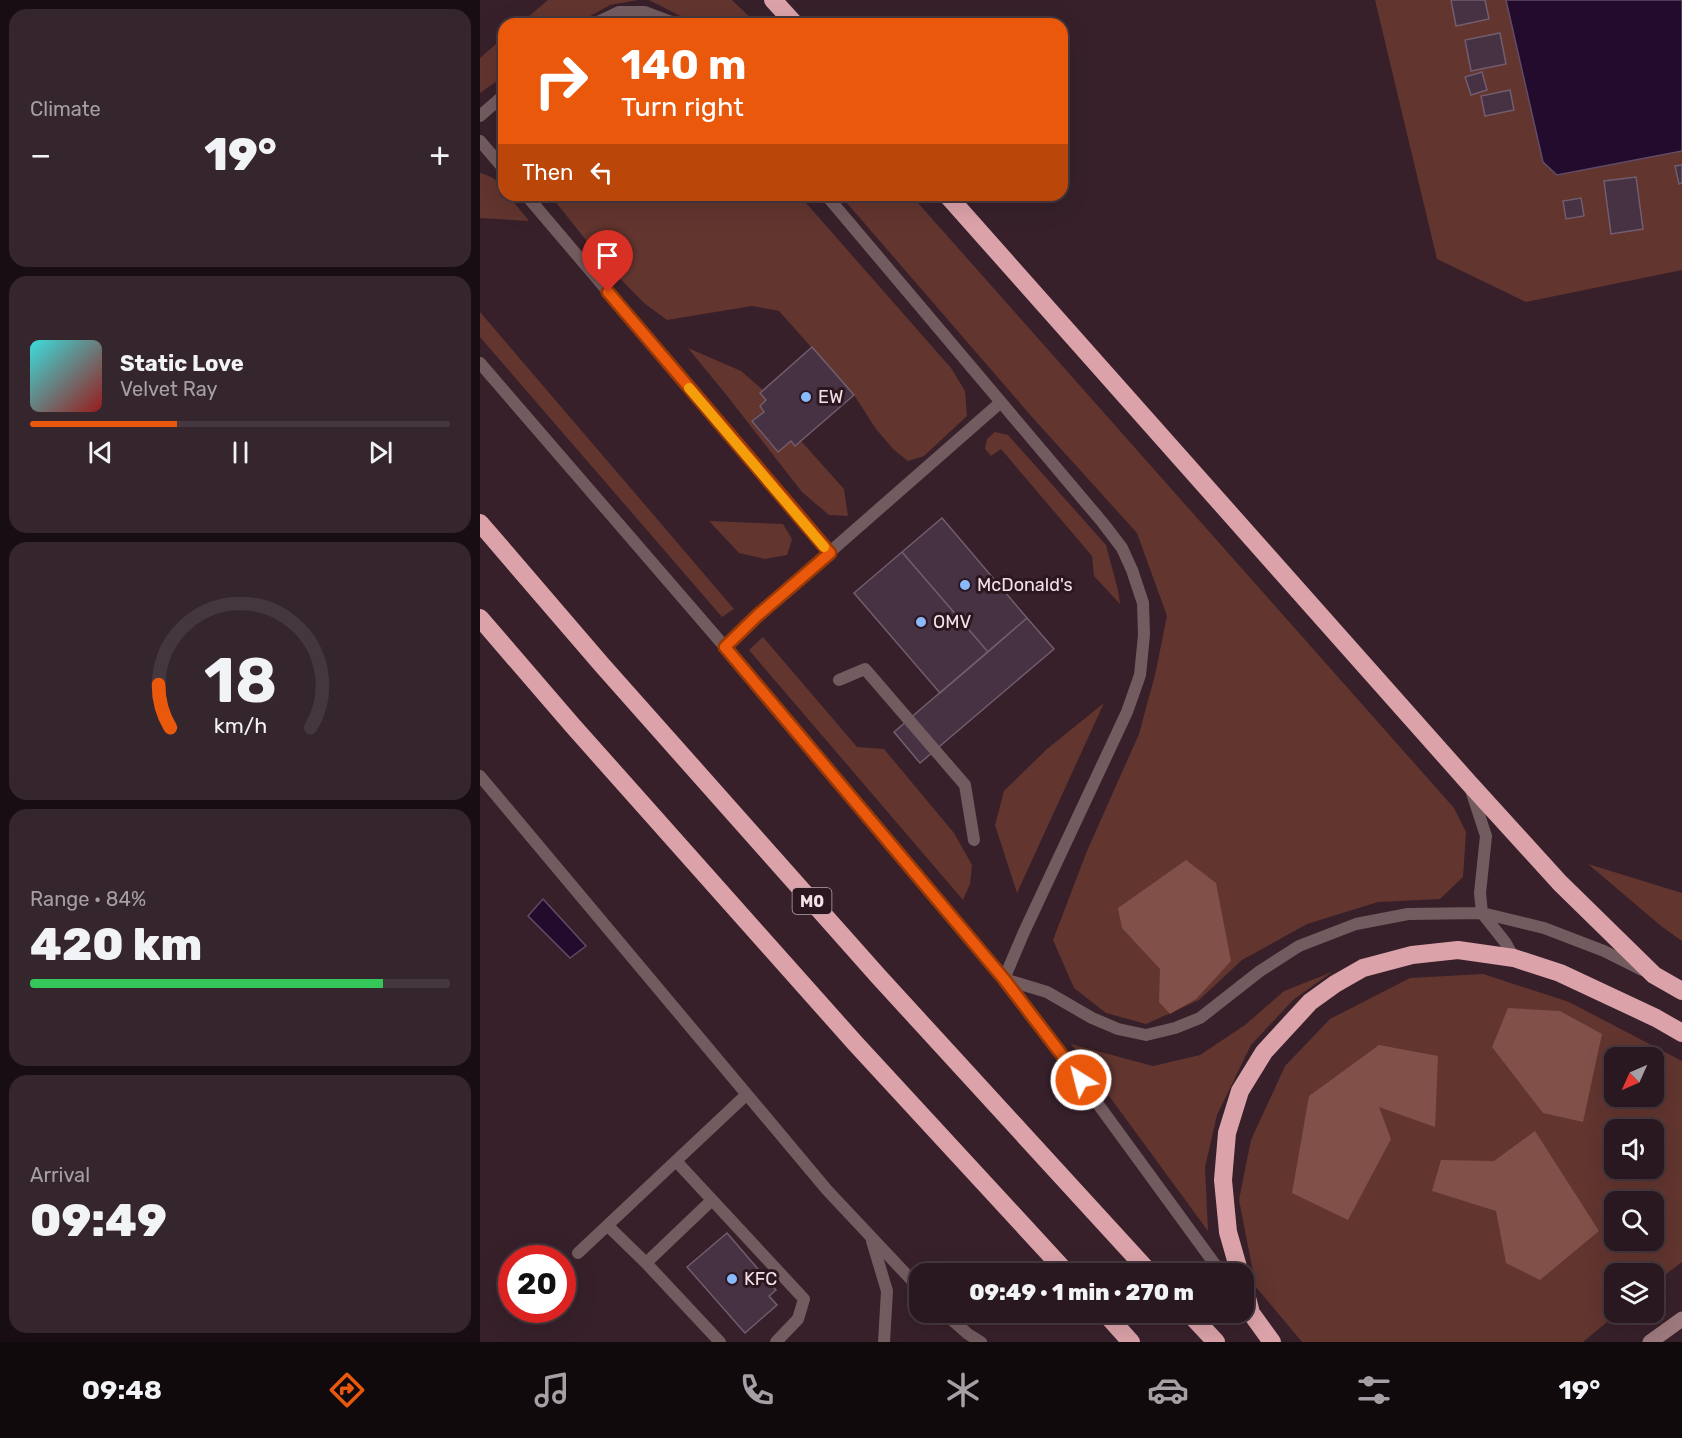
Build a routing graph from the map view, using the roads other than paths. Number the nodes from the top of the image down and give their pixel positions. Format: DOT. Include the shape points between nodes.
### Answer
graph roads {
  1 [pos="773,0"];
  2 [pos="606,18"];
  3 [pos="661,18"];
  4 [pos="790,18"];
  5 [pos="498,99"];
  6 [pos="481,111"];
  7 [pos="480,141"];
  8 [pos="498,162"];
  9 [pos="531,201"];
  10 [pos="831,201"];
  11 [pos="952,201"];
  12 [pos="480,363"];
  13 [pos="1001,402"];
  14 [pos="480,523"];
  15 [pos="830,553"];
  16 [pos="480,618"];
  17 [pos="725,647"];
  18 [pos="838,680"];
  19 [pos="480,776"];
  20 [pos="1469,783"];
  21 [pos="974,840"];
  22 [pos="1482,913"];
  23 [pos="1514,958"];
  24 [pos="1654,975"];
  25 [pos="1004,979"];
  26 [pos="1682,991"];
  27 [pos="1682,1033"];
  28 [pos="746,1095"];
  29 [pos="676,1161"];
  30 [pos="712,1200"];
  31 [pos="608,1226"];
  32 [pos="871,1237"];
  33 [pos="578,1253"];
  34 [pos="646,1263"];
  35 [pos="1058,1263"];
  36 [pos="1141,1263"];
  37 [pos="1214,1263"];
  38 [pos="1237,1263"];
  39 [pos="909,1277"];
  40 [pos="1254,1318"];
  41 [pos="1682,1319"];
  42 [pos="956,1323"];
  43 [pos="1114,1323"];
  44 [pos="1198,1323"];
  45 [pos="720,1342"];
  46 [pos="776,1342"];
  47 [pos="884,1342"];
  48 [pos="981,1342"];
  49 [pos="1131,1342"];
  50 [pos="1216,1342"];
  51 [pos="1272,1342"];
  52 [pos="1650,1342"];
  1 -- 4 [label="highway"];
  2 -- 3 [label="lane" via="619,12 645,12"];
  5 -- 6 [label="lane"];
  7 -- 8 [label="lane"];
  9 -- 15 [label="lane"];
  10 -- 13 [label="lane"];
  11 -- 20 [label="highway"];
  12 -- 17 [label="lane"];
  13 -- 15 [label="lane"];
  13 -- 25 [label="lane" via="1122,548 1143,603 1144,635 1140,675 1127,712"];
  14 -- 36 [label="highway, M0" via="864,959"];
  15 -- 17 [label="lane"];
  16 -- 35 [label="highway" via="855,1043"];
  17 -- 25 [label="lane"];
  18 -- 21 [label="lane" via="865,669 965,785"];
  19 -- 28 [label="lane"];
  20 -- 22 [label="lane" via="1486,836 1480,893"];
  20 -- 24 [label="highway" via="1560,883"];
  22 -- 23 [label="lane"];
  22 -- 24 [label="lane" via="1544,928"];
  22 -- 25 [label="lane" via="1408,914 1356,924 1299,946 1200,1018 1146,1035 1118,1029 1047,992"];
  23 -- 27 [label="highway" via="1560,973"];
  23 -- 38 [label="highway" via="1458,950 1412,955 1363,968 1310,1002 1264,1052 1240,1091 1227,1133 1223,1180 1228,1232"];
  24 -- 26 [label="highway"];
  25 -- 37 [label="lane"];
  28 -- 29 [label="lane"];
  28 -- 32 [label="lane"];
  29 -- 30 [label="lane"];
  29 -- 31 [label="lane"];
  30 -- 34 [label="lane"];
  30 -- 46 [label="lane" via="804,1299 798,1319"];
  31 -- 33 [label="lane"];
  31 -- 34 [label="lane"];
  32 -- 39 [label="lane"];
  32 -- 47 [label="lane" via="887,1291"];
  34 -- 45 [label="lane"];
  40 -- 51 [label="highway"];
  41 -- 52 [label="street"];
  42 -- 48 [label="lane"];
  43 -- 49 [label="highway"];
  44 -- 50 [label="highway"];
}
